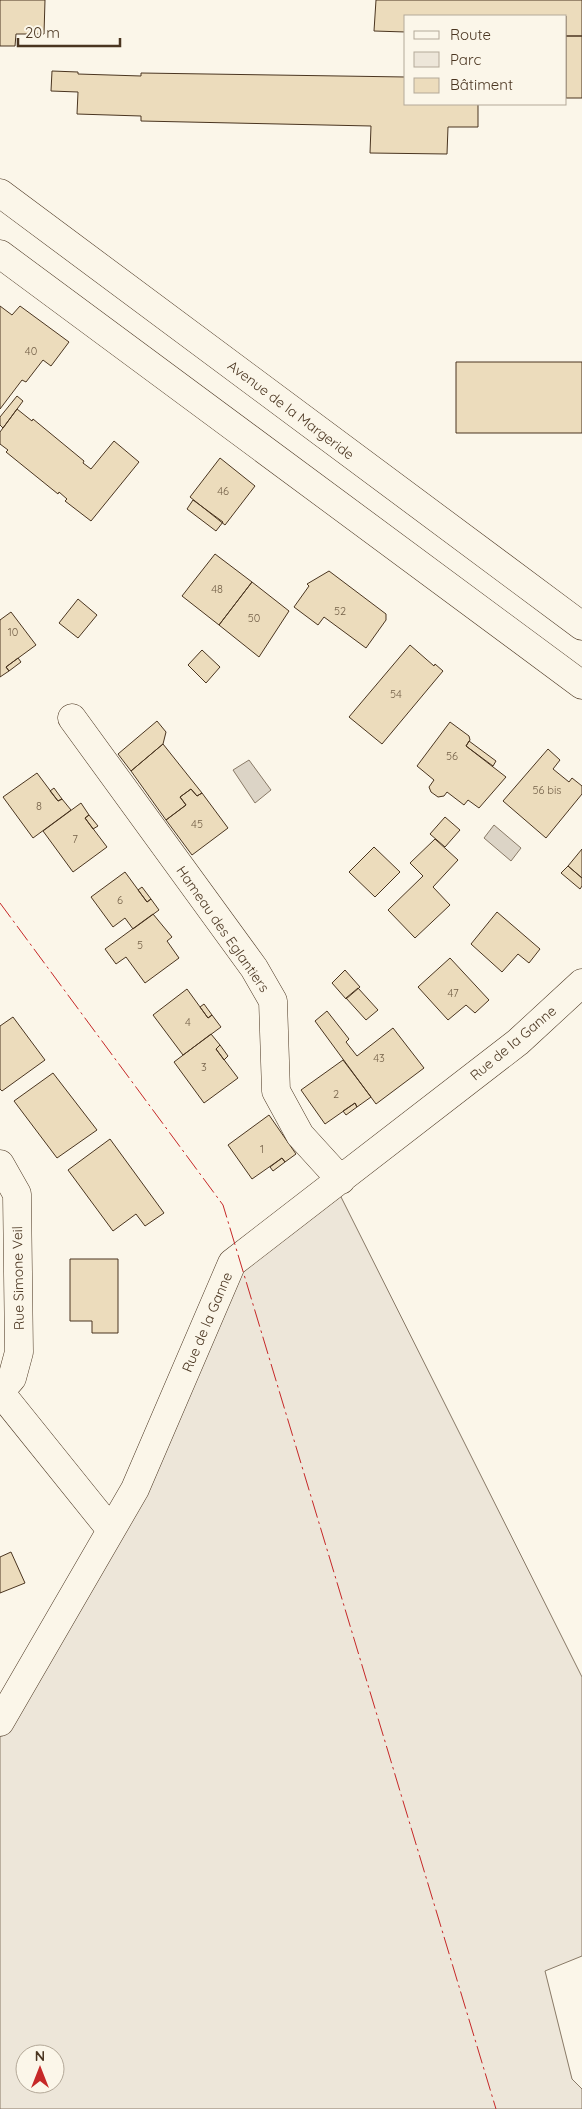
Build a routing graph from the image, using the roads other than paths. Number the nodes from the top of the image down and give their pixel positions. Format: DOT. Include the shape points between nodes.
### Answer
graph roads {
  1 [pos="0,194"];
  2 [pos="0,254"];
  3 [pos="582,626"];
  4 [pos="582,685"];
  5 [pos="72,718"];
  6 [pos="582,983"];
  7 [pos="0,1164"];
  8 [pos="341,1180"];
  9 [pos="0,1392"];
  10 [pos="111,1530"];
  11 [pos="0,1722"];
  1 -- 3 [label="street, Avenue de la Margeride"];
  2 -- 4 [label="street"];
  5 -- 8 [label="street, Hameau des Eglantiers" via="254,968 273,1001 276,1091 300,1135"];
  6 -- 8 [label="street, Rue de la Ganne" via="518,1042"];
  7 -- 9 [label="street, Rue Simone Veil" via="17,1194 19,1352 12,1378"];
  8 -- 10 [label="street, Rue de la Ganne" via="232,1263 135,1489"];
  9 -- 10 [label="street"];
  10 -- 11 [label="street, Rue de la Ganne"];
}
